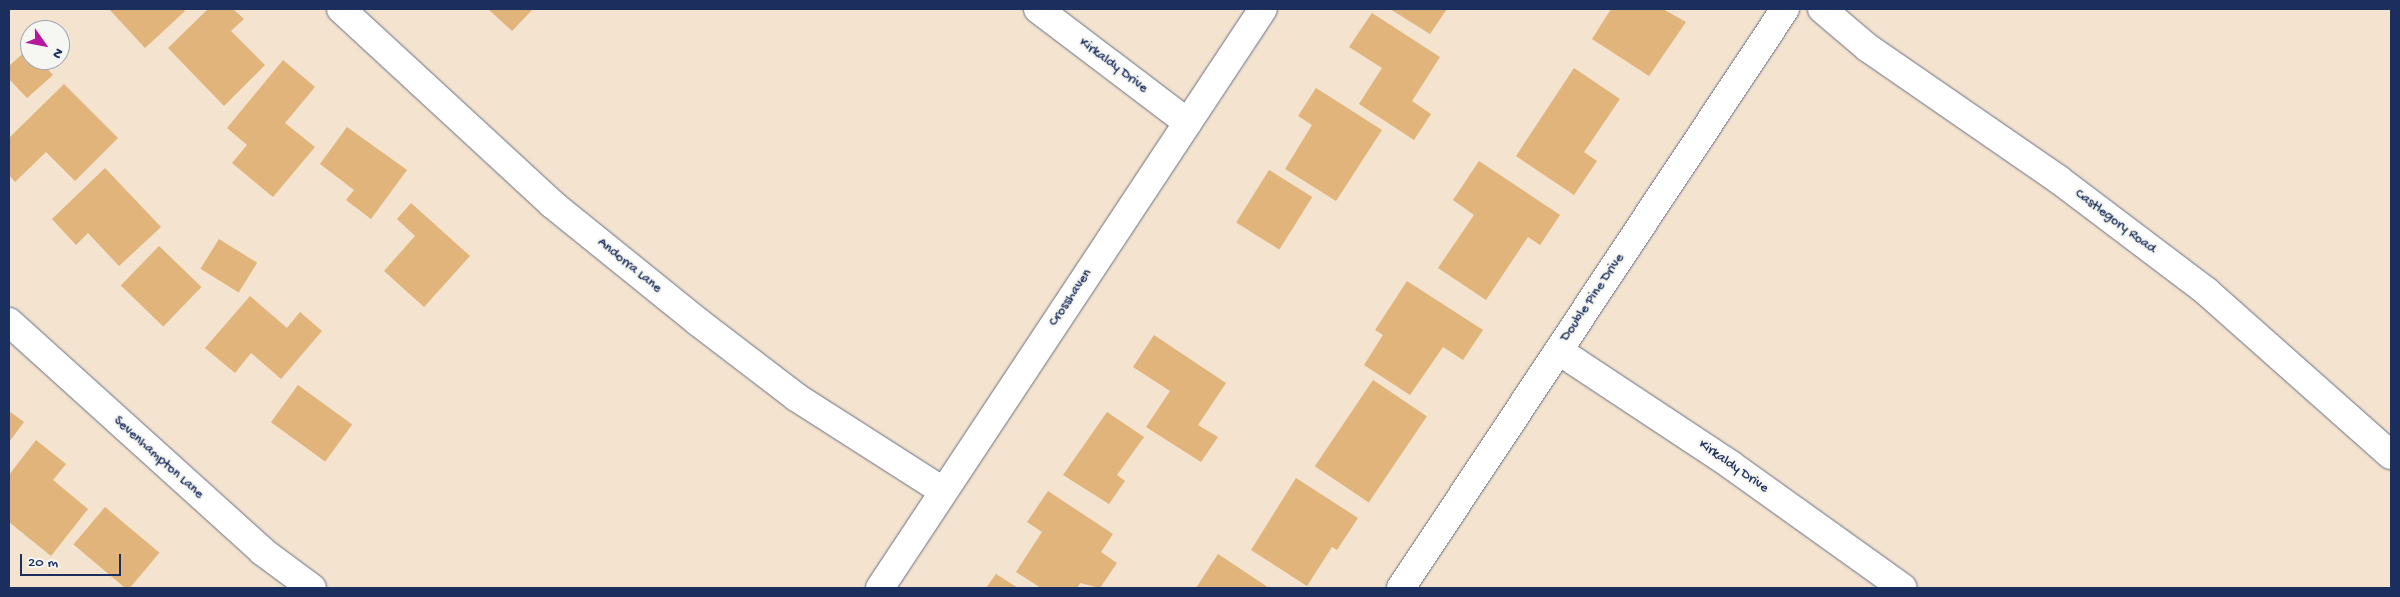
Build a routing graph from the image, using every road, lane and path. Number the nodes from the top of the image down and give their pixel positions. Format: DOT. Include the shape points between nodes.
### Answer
graph roads {
  1 [pos="340,9"];
  2 [pos="1038,9"];
  3 [pos="1263,9"];
  4 [pos="1785,9"];
  5 [pos="1822,9"];
  6 [pos="1188,123"];
  7 [pos="9,322"];
  8 [pos="1558,351"];
  9 [pos="2391,455"];
  10 [pos="943,491"];
  11 [pos="312,588"];
  12 [pos="880,588"];
  13 [pos="1401,588"];
  14 [pos="1903,588"];
  1 -- 10 [label="street, Andorra Lane" via="552,204 698,322 796,397"];
  2 -- 6 [label="street, Kirkaldy Drive"];
  3 -- 6 [label="street, Crosshaven"];
  4 -- 8 [label="street, Double Pine Drive"];
  5 -- 9 [label="street, Castlegory Road" via="1868,48 2058,179 2206,291"];
  6 -- 10 [label="street, Crosshaven"];
  7 -- 11 [label="street, Sevenhampton Lane" via="262,551"];
  8 -- 13 [label="street, Double Pine Drive"];
  8 -- 14 [label="street, Kirkaldy Drive" via="1731,465"];
  10 -- 12 [label="street, Crosshaven"];
}
